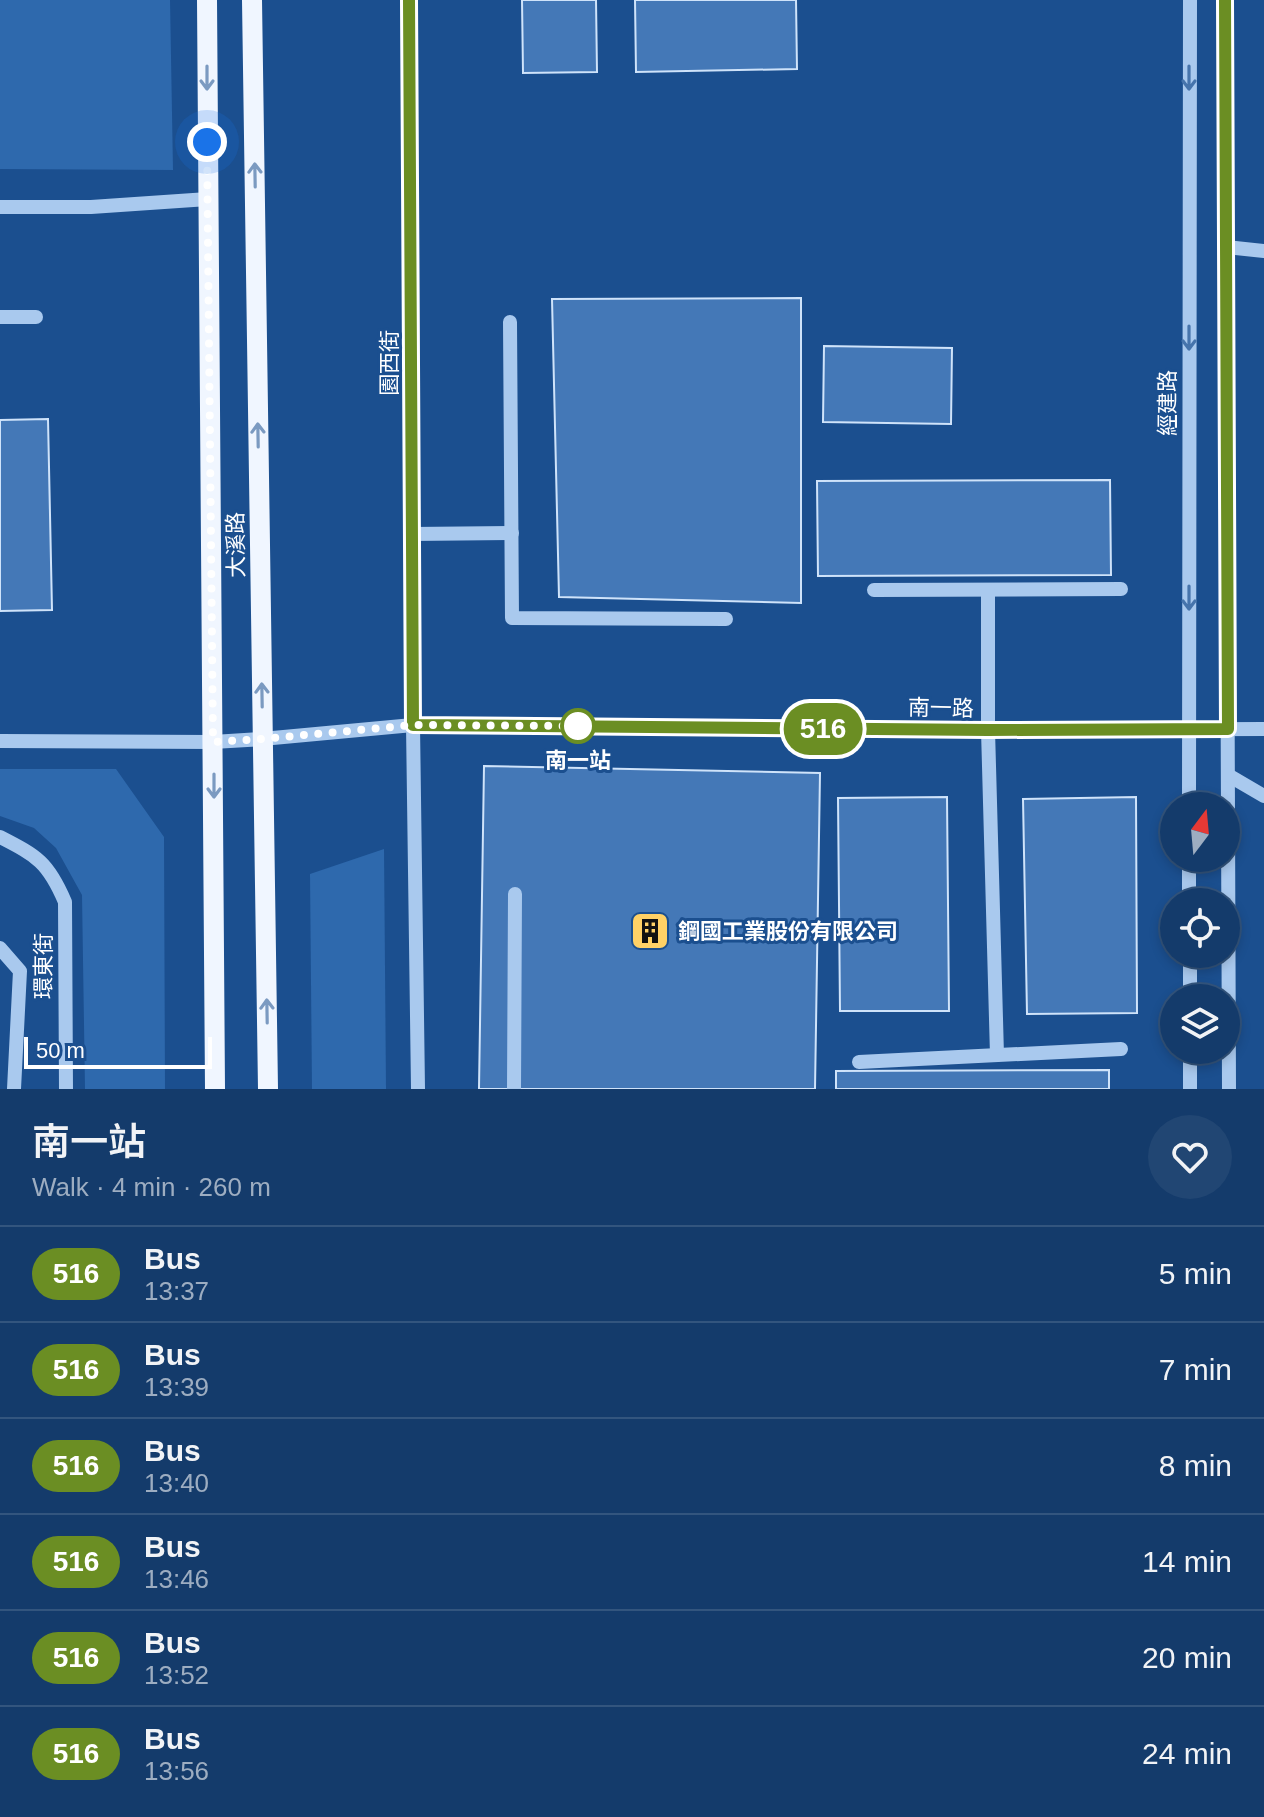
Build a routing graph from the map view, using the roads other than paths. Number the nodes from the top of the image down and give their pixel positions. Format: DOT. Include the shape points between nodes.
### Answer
graph roads {
  1 [pos="207,0"];
  2 [pos="252,0"];
  3 [pos="409,0"];
  4 [pos="1190,0"];
  5 [pos="1225,0"];
  6 [pos="208,199"];
  7 [pos="0,207"];
  8 [pos="1226,247"];
  9 [pos="1264,251"];
  10 [pos="0,317"];
  11 [pos="36,317"];
  12 [pos="510,322"];
  13 [pos="512,533"];
  14 [pos="412,534"];
  15 [pos="1121,589"];
  16 [pos="874,590"];
  17 [pos="988,591"];
  18 [pos="726,619"];
  19 [pos="413,725"];
  20 [pos="1189,729"];
  21 [pos="1228,729"];
  22 [pos="1264,729"];
  23 [pos="988,730"];
  24 [pos="262,739"];
  25 [pos="0,741"];
  26 [pos="213,742"];
  27 [pos="1228,775"];
  28 [pos="1189,792"];
  29 [pos="1264,796"];
  30 [pos="0,837"];
  31 [pos="515,894"];
  32 [pos="0,948"];
  33 [pos="1121,1049"];
  34 [pos="997,1055"];
  35 [pos="859,1062"];
  36 [pos="1190,1064"];
  37 [pos="14,1089"];
  38 [pos="66,1089"];
  39 [pos="215,1089"];
  40 [pos="268,1089"];
  41 [pos="418,1089"];
  42 [pos="514,1089"];
  43 [pos="1190,1089"];
  44 [pos="1229,1089"];
  1 -- 6 [label="main road, 大溪路, one-way"];
  24 -- 2 [label="main road, 大溪路, one-way"];
  3 -- 14 [label="street, 園西街"];
  4 -- 20 [label="street, 經建路, one-way"];
  5 -- 8 [label="street"];
  6 -- 7 [label="street"];
  6 -- 26 [label="main road, 大溪路"];
  8 -- 9 [label="street"];
  8 -- 21 [label="street"];
  10 -- 11 [label="street"];
  12 -- 13 [label="street"];
  13 -- 14 [label="street"];
  13 -- 18 [label="street" via="512,618"];
  14 -- 19 [label="street, 園西街"];
  15 -- 17 [label="street"];
  16 -- 17 [label="street"];
  17 -- 23 [label="street"];
  19 -- 23 [label="street, 南一路"];
  19 -- 24 [label="street, 南一路"];
  19 -- 41 [label="street, 園西街"];
  20 -- 21 [label="street, 南一路"];
  20 -- 23 [label="street, 南一路"];
  20 -- 28 [label="street, 經建路"];
  21 -- 22 [label="street, 南一路"];
  21 -- 27 [label="street"];
  23 -- 34 [label="street"];
  24 -- 26 [label="street, 南一路"];
  40 -- 24 [label="main road, 大溪路, one-way"];
  25 -- 26 [label="street, 南一路"];
  26 -- 39 [label="main road, 大溪路, one-way"];
  27 -- 29 [label="street"];
  27 -- 44 [label="street"];
  30 -- 38 [label="street, 環東街" via="33,854 54,877 65,902"];
  31 -- 42 [label="street"];
  32 -- 37 [label="street" via="20,971"];
  33 -- 34 [label="street"];
  34 -- 35 [label="street"];
  36 -- 43 [label="street"];
}
